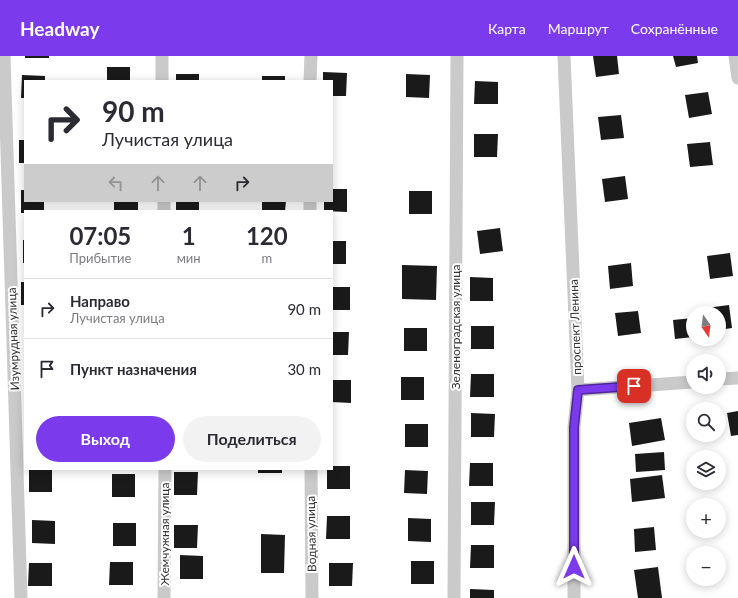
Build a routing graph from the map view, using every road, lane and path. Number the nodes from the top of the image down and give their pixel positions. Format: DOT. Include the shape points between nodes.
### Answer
graph roads {
  1 [pos="4,56"];
  2 [pos="162,56"];
  3 [pos="311,56"];
  4 [pos="457,56"];
  5 [pos="564,56"];
  6 [pos="735,56"];
  7 [pos="738,78"];
  8 [pos="162,80"];
  9 [pos="310,80"];
  10 [pos="3,83"];
  11 [pos="738,378"];
  12 [pos="726,379"];
  13 [pos="686,382"];
  14 [pos="578,390"];
  15 [pos="164,470"];
  16 [pos="311,470"];
  17 [pos="20,598"];
  18 [pos="164,598"];
  19 [pos="312,598"];
  20 [pos="454,598"];
  21 [pos="574,598"];
  1 -- 10 [label="street, Изумрудная улица"];
  2 -- 8 [label="street"];
  3 -- 9 [label="street"];
  4 -- 20 [label="street, Зеленоградская улица"];
  5 -- 14 [label="street, проспект Ленина"];
  6 -- 7 [label="street"];
  10 -- 17 [label="street, Изумрудная улица"];
  11 -- 12 [label="street"];
  13 -- 14 [label="street"];
  14 -- 21 [label="street, проспект Ленина" via="574,427"];
  15 -- 18 [label="street, Жемчужная улица"];
  16 -- 19 [label="street, Водная улица"];
}
